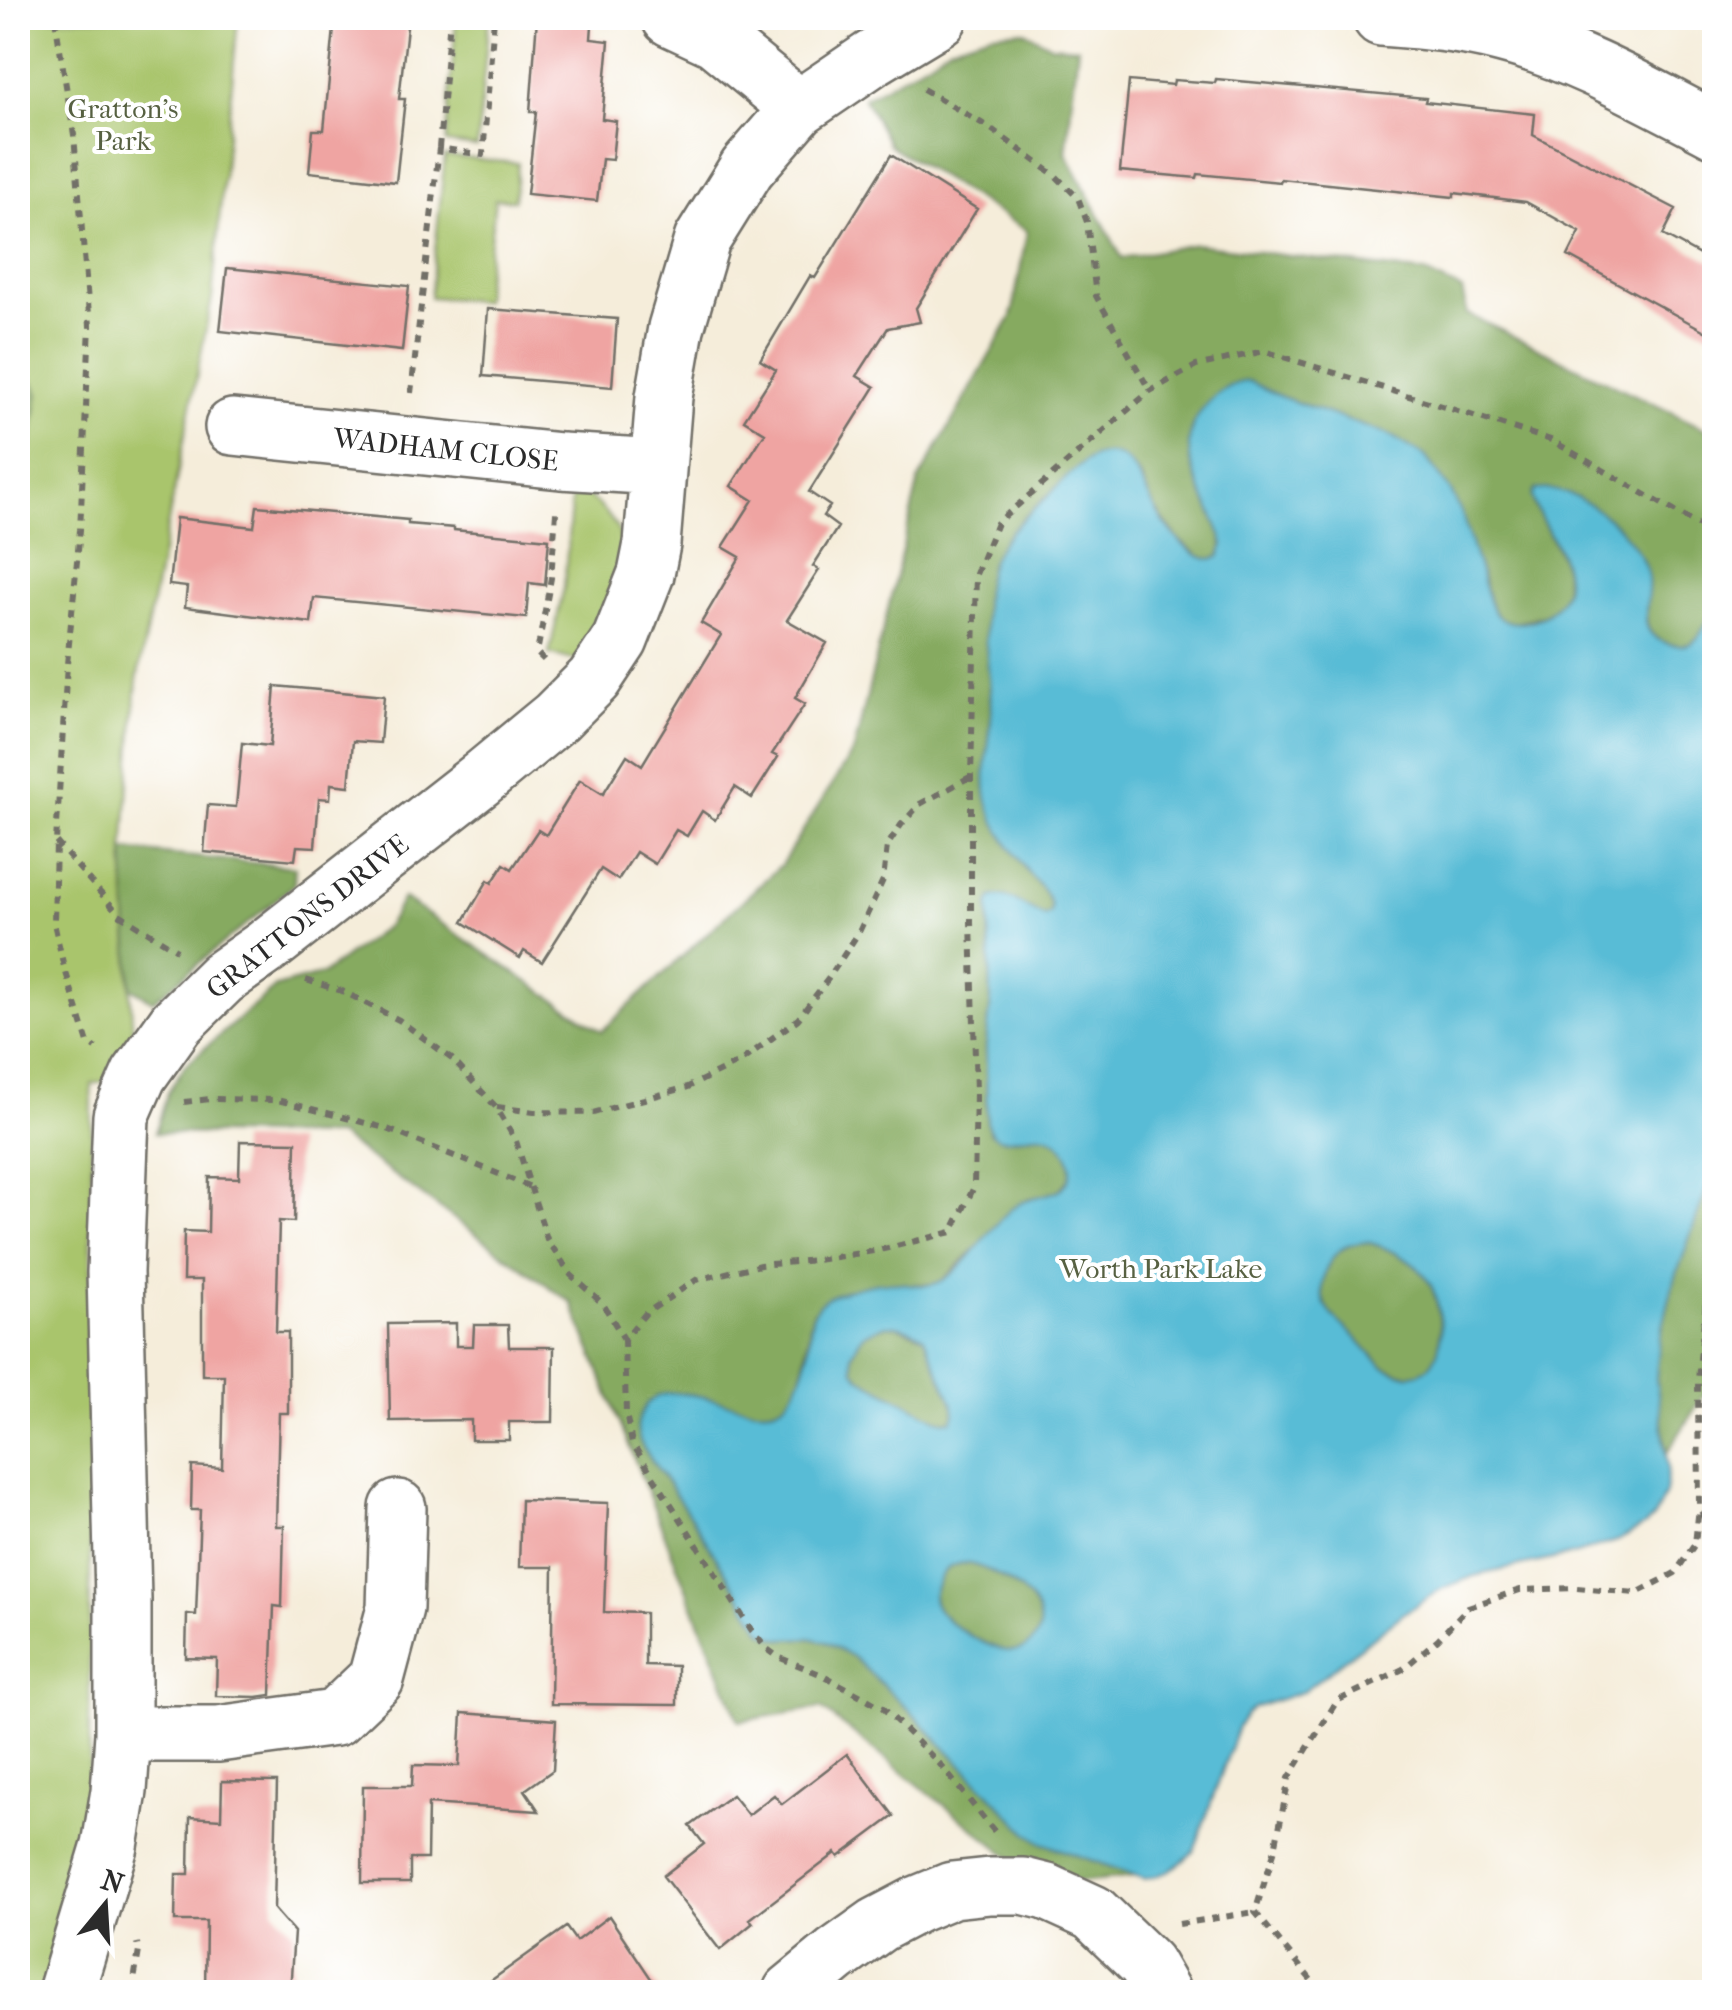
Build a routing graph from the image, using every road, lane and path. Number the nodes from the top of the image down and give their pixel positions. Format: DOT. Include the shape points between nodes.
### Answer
graph roads {
  1 [pos="55,18"];
  2 [pos="450,18"];
  3 [pos="494,18"];
  4 [pos="670,18"];
  5 [pos="940,18"];
  6 [pos="1381,18"];
  7 [pos="1536,30"];
  8 [pos="871,59"];
  9 [pos="799,108"];
  10 [pos="1714,129"];
  11 [pos="439,148"];
  12 [pos="1150,391"];
  13 [pos="234,427"];
  14 [pos="406,445"];
  15 [pos="561,461"];
  16 [pos="658,468"];
  17 [pos="1714,534"];
  18 [pos="594,679"];
  19 [pos="971,776"];
  20 [pos="56,842"];
  21 [pos="222,978"];
  22 [pos="130,1095"];
  23 [pos="496,1107"];
  24 [pos="532,1187"];
  25 [pos="1714,1257"];
  26 [pos="624,1339"];
  27 [pos="1699,1506"];
  28 [pos="398,1508"];
  29 [pos="1714,1535"];
  30 [pos="123,1734"];
  31 [pos="999,1836"];
  32 [pos="66,1992"];
  33 [pos="792,1992"];
  34 [pos="1162,1992"];
  35 [pos="1321,1992"];
  1 -- 20 [label="path" via="74,135 90,326"];
  2 -- 11 [label="path"];
  3 -- 11 [label="path" via="483,155"];
  4 -- 9 [label="street" via="715,39"];
  5 -- 8 [label="street, GRATTONS DRIVE"];
  6 -- 7 [label="street"];
  7 -- 10 [label="street" via="1581,63"];
  8 -- 9 [label="street, GRATTONS DRIVE"];
  8 -- 12 [label="path" via="990,128 1078,198 1096,296"];
  9 -- 16 [label="street, GRATTONS DRIVE" via="747,168 702,240 676,328"];
  11 -- 14 [label="path"];
  12 -- 17 [label="path" via="1196,366 1264,351 1551,440"];
  12 -- 19 [label="path" via="997,523 976,574"];
  13 -- 14 [label="street, WADHAM CLOSE"];
  14 -- 15 [label="street, WADHAM CLOSE"];
  15 -- 16 [label="street, WADHAM CLOSE"];
  15 -- 18 [label="path" via="551,578 536,652 546,663 578,663"];
  16 -- 18 [label="street, GRATTONS DRIVE" via="646,574 620,640"];
  18 -- 21 [label="street, GRATTONS DRIVE" via="481,779"];
  19 -- 23 [label="path" via="920,804 901,825 887,846 883,880 859,932 828,979 798,1019 741,1061 688,1088 592,1113"];
  19 -- 26 [label="path" via="974,1188 952,1232 696,1280 646,1313"];
  20 -- 21 [label="path" via="119,914"];
  20 -- 22 [label="path" via="54,922 63,963 88,1043"];
  21 -- 22 [label="street, GRATTONS DRIVE" via="176,1023"];
  21 -- 23 [label="path" via="298,977 342,991 399,1020 452,1059"];
  22 -- 24 [label="path" via="168,1103 277,1100 385,1128"];
  22 -- 30 [label="street" via="115,1272"];
  23 -- 24 [label="path"];
  24 -- 26 [label="path" via="547,1239"];
  25 -- 27 [label="path" via="1698,1379"];
  26 -- 31 [label="path" via="632,1442 752,1631 778,1657 884,1708"];
  27 -- 29 [label="path"];
  27 -- 35 [label="path" via="1695,1544 1675,1573 1637,1593 1520,1590 1468,1606 1403,1669 1337,1701 1289,1778 1256,1912"];
  28 -- 30 [label="street" via="395,1608 376,1679 336,1718 218,1734"];
  30 -- 32 [label="street" via="110,1846"];
  33 -- 34 [label="street" via="892,1918 952,1890 990,1886 1047,1892 1094,1913 1146,1964"];
}
